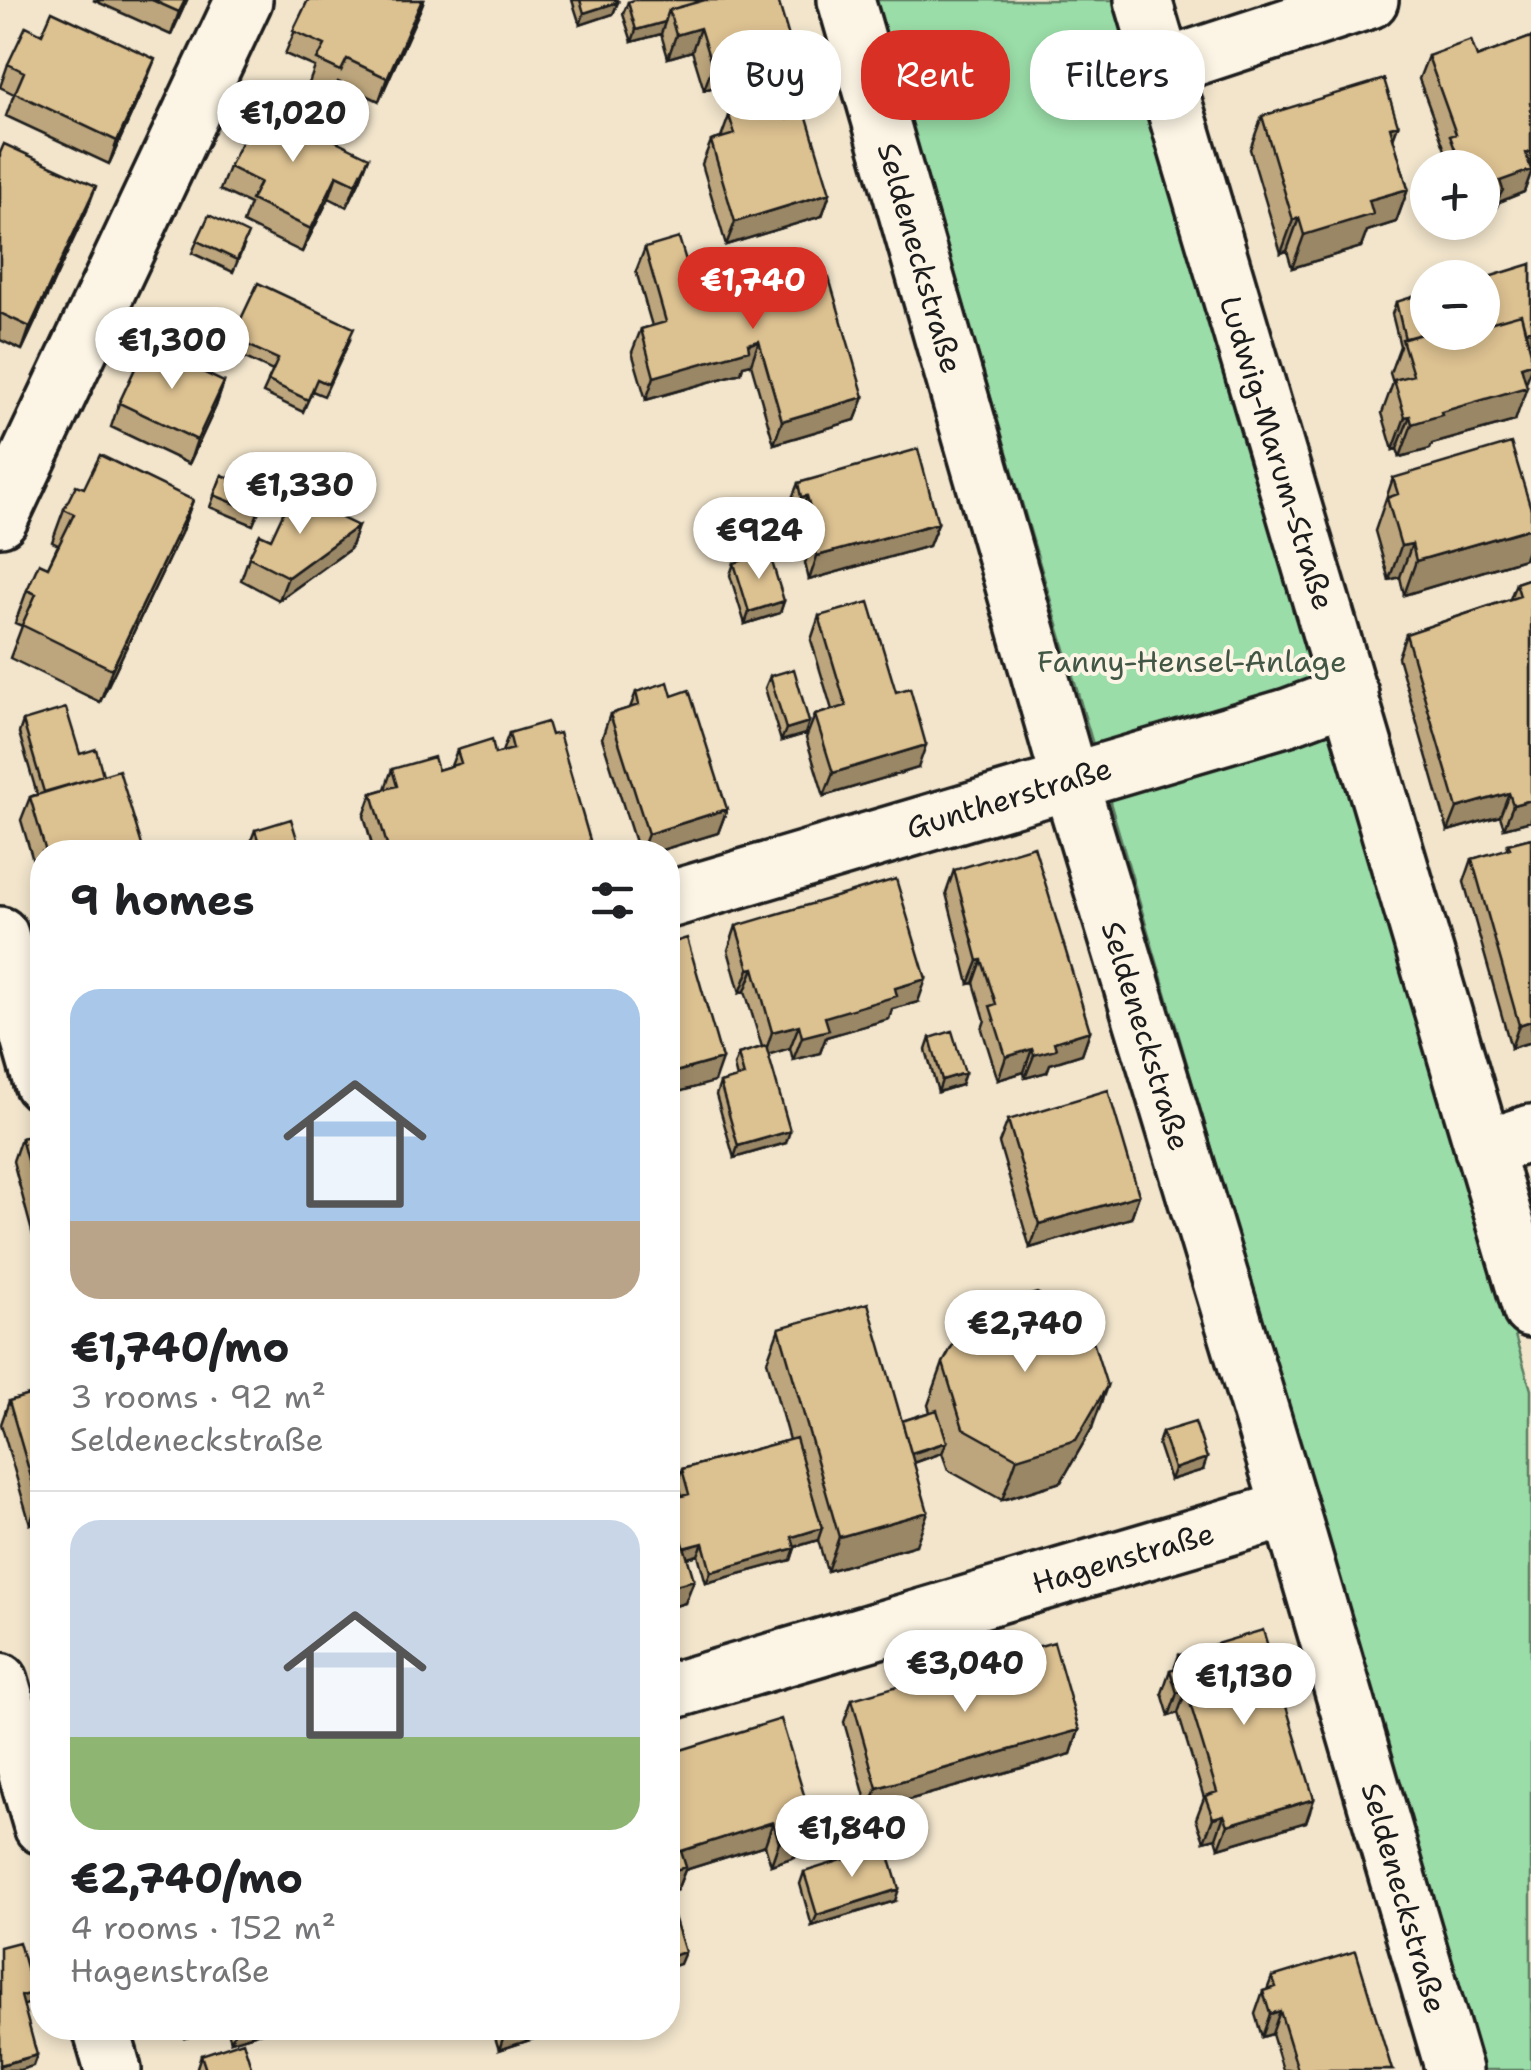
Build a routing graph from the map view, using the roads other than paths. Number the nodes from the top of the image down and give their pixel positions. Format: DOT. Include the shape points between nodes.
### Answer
graph roads {
  1 [pos="244,0"];
  2 [pos="846,0"];
  3 [pos="1143,0"];
  4 [pos="1370,0"];
  5 [pos="1151,30"];
  6 [pos="1205,54"];
  7 [pos="1178,120"];
  8 [pos="0,518"];
  9 [pos="1350,694"];
  10 [pos="1070,781"];
  11 [pos="680,896"];
  12 [pos="0,935"];
  13 [pos="30,1041"];
  14 [pos="30,1087"];
  15 [pos="0,1097"];
  16 [pos="1507,1141"];
  17 [pos="1531,1310"];
  18 [pos="1290,1509"];
  19 [pos="0,1681"];
  20 [pos="680,1688"];
  21 [pos="30,1785"];
  22 [pos="104,2040"];
  23 [pos="113,2070"];
  24 [pos="1454,2070"];
  1 -- 8 [label="street"];
  2 -- 10 [label="street, Seldeneckstraße"];
  3 -- 5 [label="street, Ludwig-Marum-Straße"];
  4 -- 6 [label="street"];
  7 -- 9 [label="street, Ludwig-Marum-Straße"];
  9 -- 10 [label="street, Guntherstraße"];
  9 -- 16 [label="street, Ludwig-Marum-Straße"];
  10 -- 11 [label="street, Guntherstraße"];
  10 -- 18 [label="street, Seldeneckstraße"];
  12 -- 13 [label="street"];
  14 -- 15 [label="street"];
  16 -- 17 [label="street, Ludwig-Marum-Straße"];
  18 -- 20 [label="street, Hagenstraße"];
  18 -- 24 [label="street, Seldeneckstraße"];
  19 -- 21 [label="street"];
  22 -- 23 [label="street"];
}
